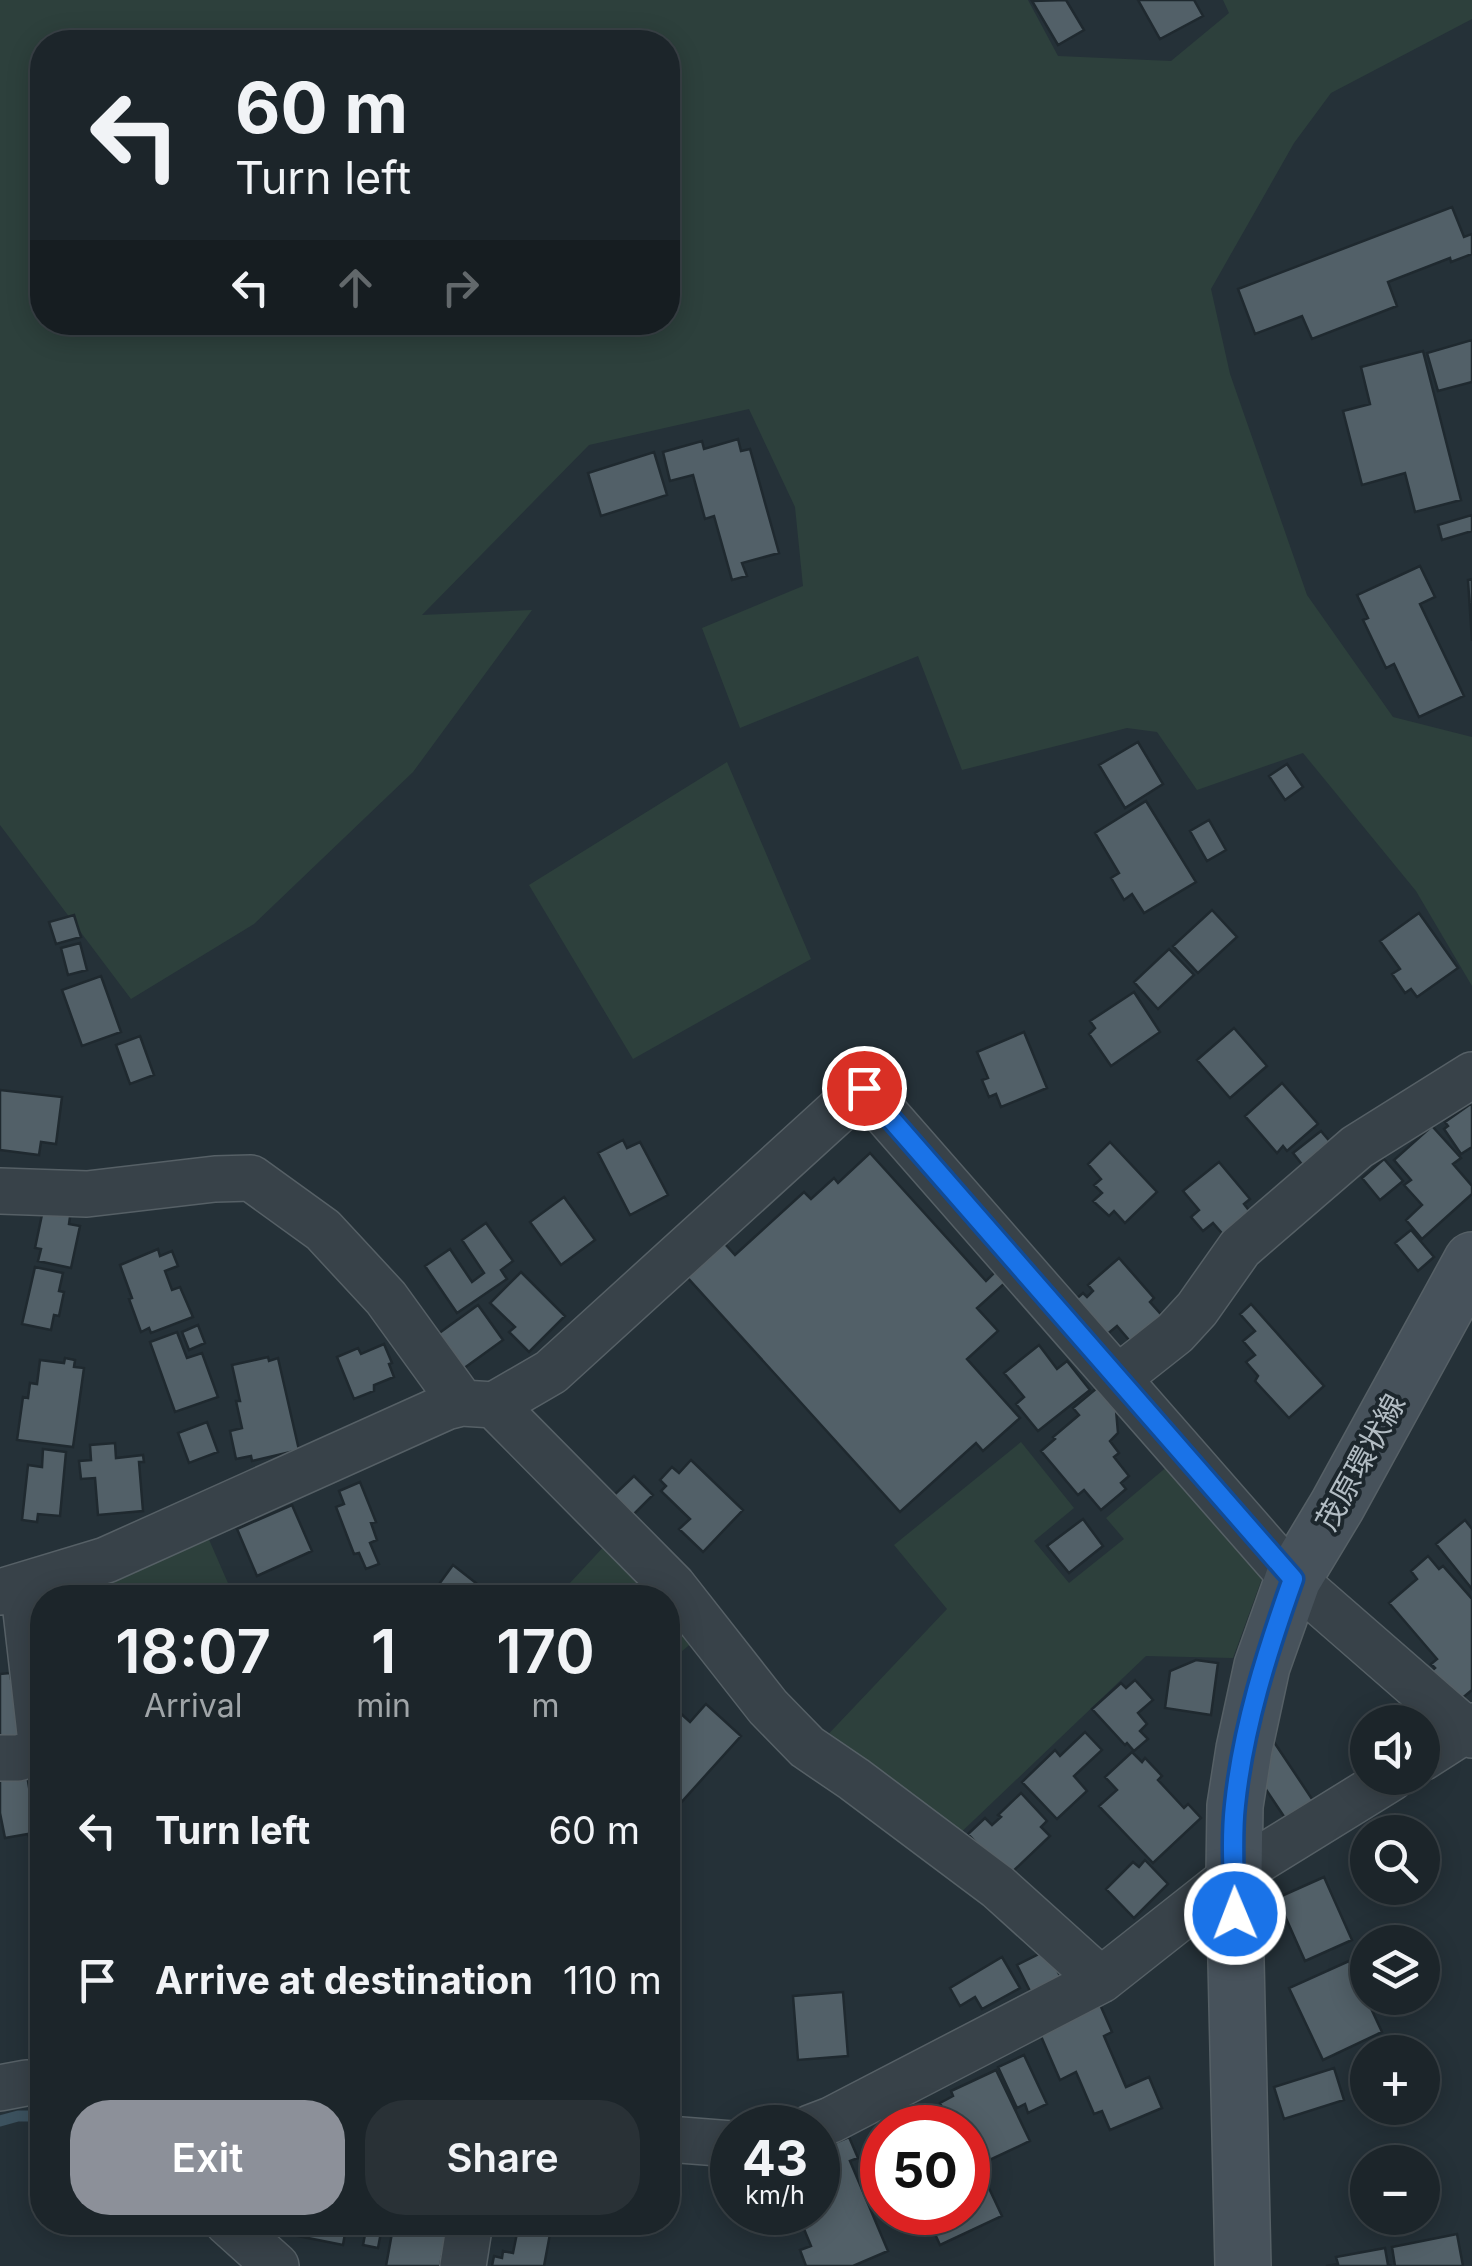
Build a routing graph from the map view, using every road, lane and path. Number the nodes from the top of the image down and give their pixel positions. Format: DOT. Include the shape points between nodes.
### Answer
graph roads {
  1 [pos="1472,1074"];
  2 [pos="0,1191"];
  3 [pos="1472,1260"];
  4 [pos="1118,1378"];
  5 [pos="478,1404"];
  6 [pos="1293,1579"];
  7 [pos="672,1585"];
  8 [pos="12,1588"];
  9 [pos="680,1595"];
  10 [pos="30,1686"];
  11 [pos="1470,1731"];
  12 [pos="1440,1748"];
  13 [pos="30,1754"];
  14 [pos="0,1758"];
  15 [pos="1363,1795"];
  16 [pos="1234,1875"];
  17 [pos="1101,1980"];
  18 [pos="30,2083"];
  19 [pos="0,2088"];
  20 [pos="840,2115"];
  21 [pos="680,2140"];
  22 [pos="710,2144"];
  23 [pos="242,2235"];
  24 [pos="468,2235"];
  25 [pos="276,2266"];
  26 [pos="463,2266"];
  27 [pos="1243,2266"];
  1 -- 4 [label="street" via="1357,1148 1240,1248 1175,1333"];
  2 -- 5 [label="street" via="87,1194 251,1178 323,1230"];
  3 -- 6 [label="main road, 茂原環状線"];
  4 -- 5 [label="street" via="864,1088 551,1372"];
  4 -- 6 [label="street"];
  5 -- 7 [label="street"];
  5 -- 8 [label="street" via="446,1407 106,1560"];
  6 -- 11 [label="street"];
  6 -- 16 [label="main road, 茂原環状線" via="1262,1666 1244,1749"];
  8 -- 10 [label="street"];
  9 -- 17 [label="street" via="807,1747 998,1886"];
  11 -- 12 [label="street"];
  13 -- 14 [label="street"];
  15 -- 16 [label="street"];
  16 -- 17 [label="street"];
  16 -- 27 [label="main road, 茂原環状線"];
  17 -- 20 [label="street"];
  18 -- 19 [label="street"];
  21 -- 22 [label="street"];
  23 -- 25 [label="street"];
  24 -- 26 [label="street"];
}
